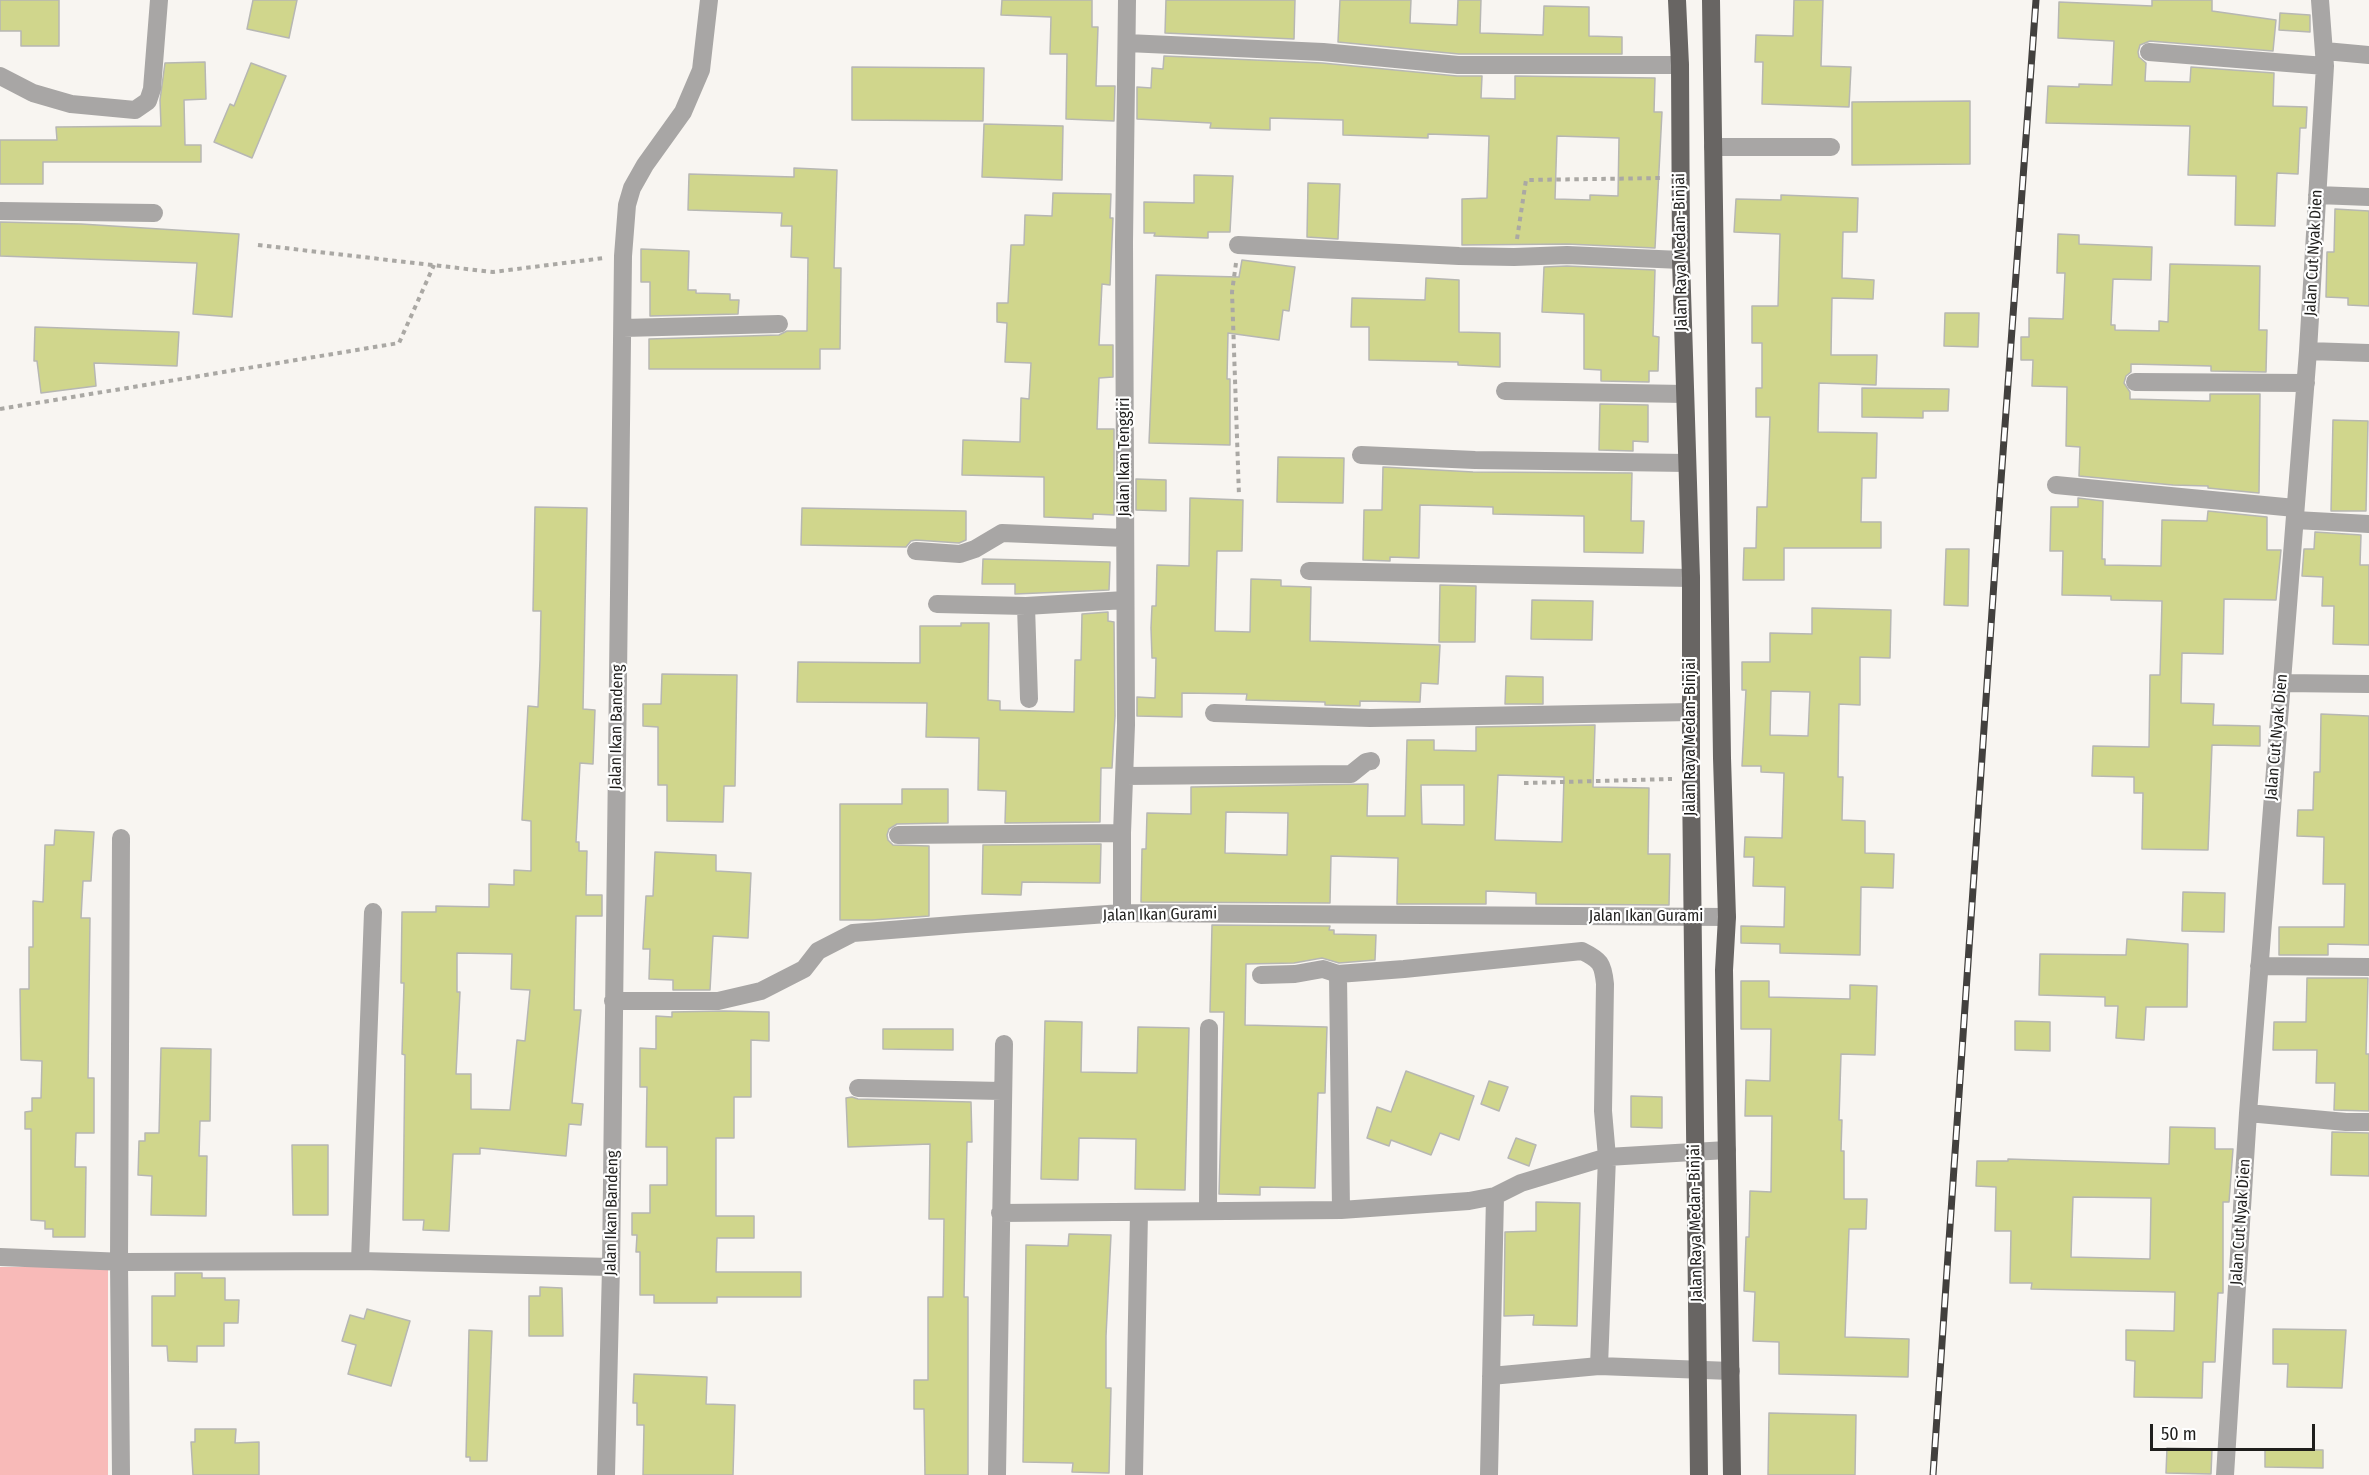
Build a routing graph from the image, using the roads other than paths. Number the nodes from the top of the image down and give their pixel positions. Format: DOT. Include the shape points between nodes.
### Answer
graph roads {
  1 [pos="159,0"];
  2 [pos="709,0"];
  3 [pos="1127,0"];
  4 [pos="1677,0"];
  5 [pos="1712,0"];
  6 [pos="2320,0"];
  7 [pos="1127,43"];
  8 [pos="2150,52"];
  9 [pos="2369,55"];
  10 [pos="2325,59"];
  11 [pos="1680,65"];
  12 [pos="0,76"];
  13 [pos="1713,147"];
  14 [pos="1831,147"];
  15 [pos="2317,195"];
  16 [pos="2369,197"];
  17 [pos="0,212"];
  18 [pos="154,213"];
  19 [pos="1238,245"];
  20 [pos="1681,260"];
  21 [pos="779,324"];
  22 [pos="623,328"];
  23 [pos="2308,351"];
  24 [pos="2369,353"];
  25 [pos="2135,382"];
  26 [pos="2306,383"];
  27 [pos="1505,391"];
  28 [pos="1685,394"];
  29 [pos="1361,455"];
  30 [pos="1688,463"];
  31 [pos="2056,485"];
  32 [pos="2295,514"];
  33 [pos="2369,524"];
  34 [pos="1125,538"];
  35 [pos="916,551"];
  36 [pos="1309,571"];
  37 [pos="1691,578"];
  38 [pos="1125,600"];
  39 [pos="937,604"];
  40 [pos="1026,606"];
  41 [pos="2282,683"];
  42 [pos="2369,684"];
  43 [pos="1029,699"];
  44 [pos="1691,712"];
  45 [pos="1214,713"];
  46 [pos="1371,760"];
  47 [pos="1125,776"];
  48 [pos="1122,833"];
  49 [pos="898,836"];
  50 [pos="121,838"];
  51 [pos="373,912"];
  52 [pos="1122,913"];
  53 [pos="1693,917"];
  54 [pos="1727,917"];
  55 [pos="2259,966"];
  56 [pos="2369,967"];
  57 [pos="1338,974"];
  58 [pos="1261,975"];
  59 [pos="613,1001"];
  60 [pos="1209,1028"];
  61 [pos="1004,1044"];
  62 [pos="858,1088"];
  63 [pos="1002,1091"];
  64 [pos="2247,1113"];
  65 [pos="2369,1122"];
  66 [pos="1727,1150"];
  67 [pos="1695,1151"];
  68 [pos="1607,1157"];
  69 [pos="1495,1196"];
  70 [pos="1208,1210"];
  71 [pos="1341,1210"];
  72 [pos="1138,1212"];
  73 [pos="1000,1213"];
  74 [pos="0,1257"];
  75 [pos="360,1261"];
  76 [pos="119,1262"];
  77 [pos="611,1267"];
  78 [pos="1599,1366"];
  79 [pos="1697,1371"];
  80 [pos="1731,1371"];
  81 [pos="1491,1376"];
  82 [pos="121,1475"];
  83 [pos="606,1475"];
  84 [pos="997,1475"];
  85 [pos="1134,1475"];
  86 [pos="1489,1475"];
  87 [pos="1699,1475"];
  88 [pos="1732,1475"];
  89 [pos="2225,1475"];
  1 -- 12 [label="street" via="152,88 148,101 135,110 72,104 33,93"];
  2 -- 22 [label="street, Jalan Ikan Bandeng" via="701,70 683,112 645,165 627,205"];
  3 -- 7 [label="street, Jalan Ikan Tenggiri"];
  4 -- 11 [label="main road, Jalan Raya Medan-Binjai"];
  5 -- 13 [label="main road, Jalan Raya Medan-Binjai"];
  6 -- 10 [label="street, Jalan Cut Nyak Dien"];
  7 -- 11 [label="street" via="1323,52 1458,64"];
  7 -- 34 [label="street, Jalan Ikan Tenggiri"];
  8 -- 10 [label="street"];
  9 -- 10 [label="street"];
  10 -- 15 [label="street, Jalan Cut Nyak Dien"];
  11 -- 20 [label="main road, Jalan Raya Medan-Binjai"];
  13 -- 14 [label="street"];
  13 -- 54 [label="main road, Jalan Raya Medan-Binjai"];
  15 -- 16 [label="street"];
  15 -- 23 [label="street, Jalan Cut Nyak Dien"];
  17 -- 18 [label="street"];
  19 -- 20 [label="street"];
  20 -- 28 [label="main road, Jalan Raya Medan-Binjai"];
  21 -- 22 [label="street"];
  22 -- 59 [label="street, Jalan Ikan Bandeng"];
  23 -- 24 [label="street"];
  23 -- 26 [label="street, Jalan Cut Nyak Dien"];
  25 -- 26 [label="street"];
  26 -- 32 [label="street, Jalan Cut Nyak Dien"];
  27 -- 28 [label="street"];
  28 -- 30 [label="main road, Jalan Raya Medan-Binjai"];
  29 -- 30 [label="street"];
  30 -- 37 [label="main road, Jalan Raya Medan-Binjai"];
  31 -- 32 [label="street"];
  32 -- 33 [label="street"];
  32 -- 41 [label="street, Jalan Cut Nyak Dien"];
  34 -- 35 [label="street" via="1002,534 960,555"];
  34 -- 38 [label="street, Jalan Ikan Tenggiri"];
  36 -- 37 [label="street"];
  37 -- 44 [label="main road, Jalan Raya Medan-Binjai"];
  38 -- 40 [label="street"];
  38 -- 47 [label="street, Jalan Ikan Tenggiri"];
  39 -- 40 [label="street"];
  40 -- 43 [label="street"];
  41 -- 42 [label="street"];
  41 -- 55 [label="street, Jalan Cut Nyak Dien"];
  44 -- 45 [label="street" via="1370,718"];
  44 -- 53 [label="main road, Jalan Raya Medan-Binjai"];
  46 -- 47 [label="street" via="1352,774"];
  47 -- 48 [label="street, Jalan Ikan Tenggiri"];
  48 -- 49 [label="street"];
  48 -- 52 [label="street, Jalan Ikan Tenggiri"];
  50 -- 76 [label="street"];
  51 -- 75 [label="street"];
  52 -- 53 [label="street, Jalan Ikan Gurami"];
  52 -- 59 [label="street, Jalan Ikan Gurami" via="853,933 818,951 804,969 761,991 718,1001"];
  53 -- 54 [label="street, Jalan Ikan Gurami"];
  53 -- 67 [label="main road, Jalan Raya Medan-Binjai"];
  54 -- 66 [label="main road, Jalan Raya Medan-Binjai"];
  55 -- 56 [label="street"];
  55 -- 64 [label="street, Jalan Cut Nyak Dien"];
  57 -- 58 [label="street" via="1323,969"];
  57 -- 68 [label="street" via="1582,951 1597,958 1604,969 1605,984 1603,1111"];
  57 -- 71 [label="street"];
  59 -- 77 [label="street, Jalan Ikan Bandeng"];
  60 -- 70 [label="street"];
  61 -- 63 [label="street"];
  62 -- 63 [label="street"];
  63 -- 73 [label="street"];
  64 -- 65 [label="street"];
  64 -- 89 [label="street, Jalan Cut Nyak Dien"];
  66 -- 67 [label="street"];
  66 -- 80 [label="main road, Jalan Raya Medan-Binjai"];
  67 -- 68 [label="street"];
  67 -- 79 [label="main road, Jalan Raya Medan-Binjai"];
  68 -- 69 [label="street" via="1521,1183"];
  68 -- 78 [label="street"];
  69 -- 71 [label="street"];
  69 -- 81 [label="street"];
  70 -- 71 [label="street"];
  70 -- 72 [label="street"];
  72 -- 73 [label="street"];
  72 -- 85 [label="street"];
  73 -- 84 [label="street"];
  74 -- 76 [label="street"];
  75 -- 76 [label="street"];
  75 -- 77 [label="street"];
  76 -- 82 [label="street"];
  77 -- 83 [label="street, Jalan Ikan Bandeng"];
  78 -- 79 [label="street"];
  78 -- 81 [label="street"];
  79 -- 80 [label="street"];
  79 -- 87 [label="main road, Jalan Raya Medan-Binjai"];
  80 -- 88 [label="main road, Jalan Raya Medan-Binjai"];
  81 -- 86 [label="street"];
}
